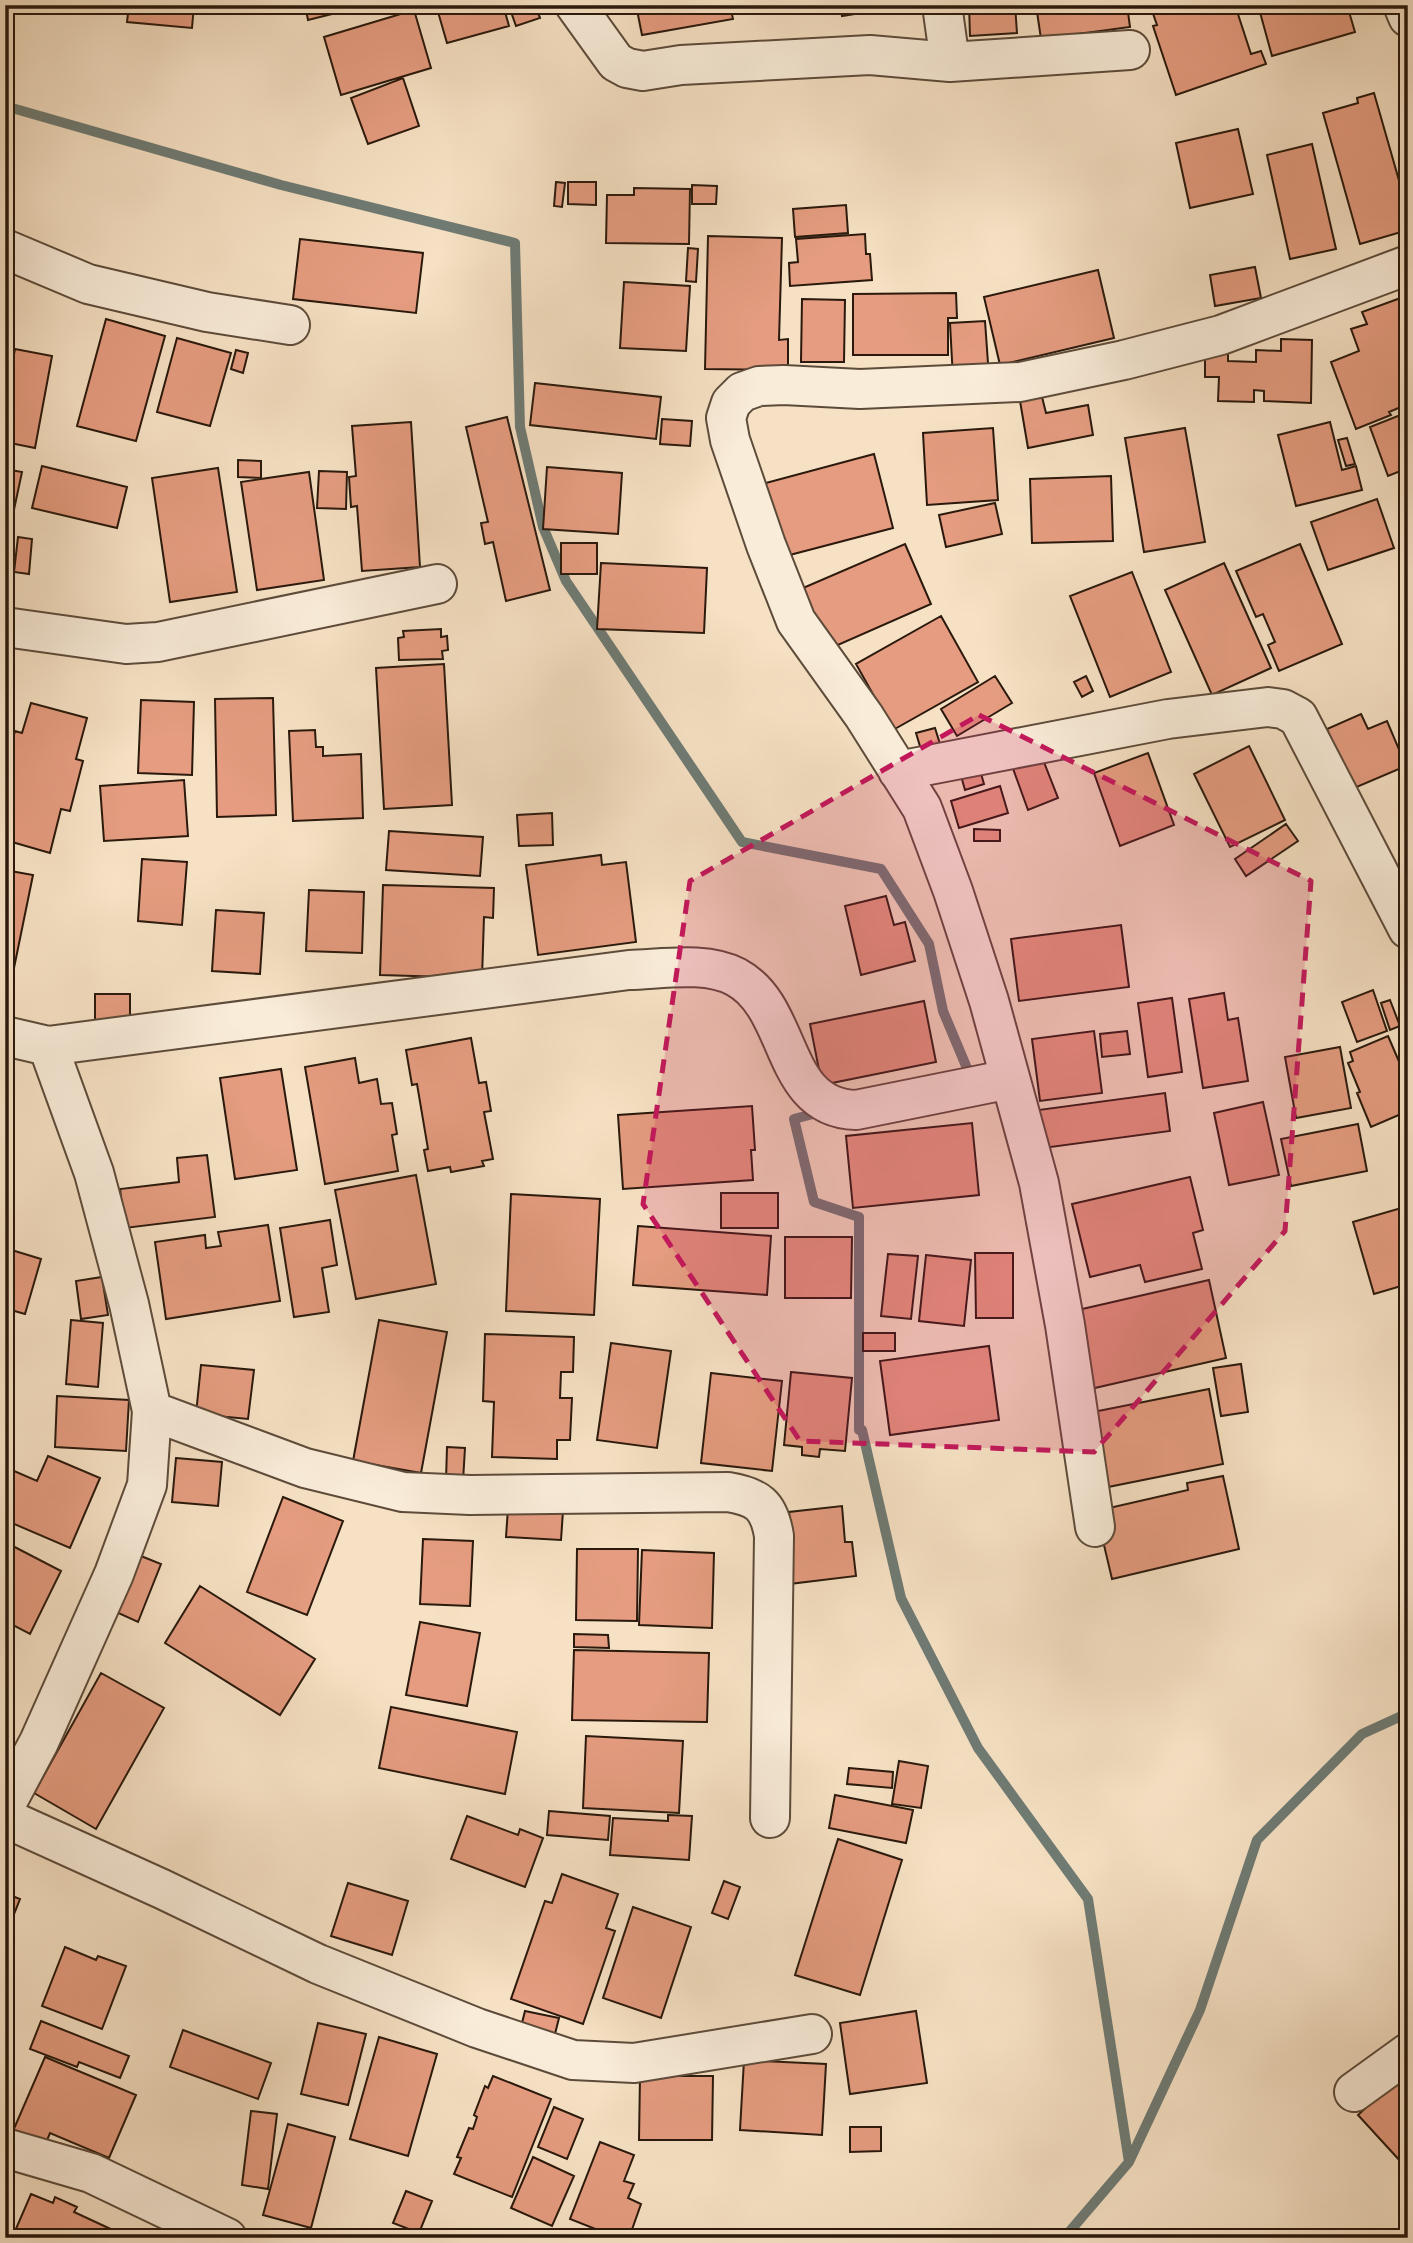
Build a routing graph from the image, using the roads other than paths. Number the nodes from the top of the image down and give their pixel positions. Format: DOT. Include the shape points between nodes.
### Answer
graph roads {
  1 [pos="575,5"];
  2 [pos="943,5"];
  3 [pos="1403,5"];
  4 [pos="1408,17"];
  5 [pos="1130,50"];
  6 [pos="950,62"];
  7 [pos="5,249"];
  8 [pos="1408,265"];
  9 [pos="290,325"];
  10 [pos="437,584"];
  11 [pos="5,627"];
  12 [pos="898,771"];
  13 [pos="1408,929"];
  14 [pos="5,1036"];
  15 [pos="48,1046"];
  16 [pos="1010,1079"];
  17 [pos="152,1411"];
  18 [pos="1095,1527"];
  19 [pos="5,1806"];
  20 [pos="5,1818"];
  21 [pos="770,1818"];
  22 [pos="812,2034"];
  23 [pos="1408,2053"];
  24 [pos="1354,2092"];
  25 [pos="5,2148"];
  26 [pos="227,2238"];
  1 -- 6 [label="street" via="616,62 643,71 870,55"];
  2 -- 6 [label="street"];
  3 -- 4 [label="street"];
  5 -- 6 [label="street"];
  7 -- 9 [label="street" via="88,284 207,313"];
  8 -- 12 [label="street" via="1221,335 1020,382 860,389 784,385 742,392 731,403 726,418 730,440 796,621"];
  10 -- 11 [label="street" via="158,642 126,644"];
  12 -- 13 [label="street" via="1168,719 1283,709 1298,717 1314,744"];
  12 -- 16 [label="street" via="922,808 953,891"];
  14 -- 15 [label="street"];
  15 -- 16 [label="street" via="629,970 710,968 736,977 756,991 793,1063 826,1105 856,1110"];
  15 -- 17 [label="street" via="94,1173"];
  16 -- 18 [label="street" via="1039,1183"];
  17 -- 19 [label="street" via="147,1485 114,1574 39,1742"];
  17 -- 21 [label="street" via="305,1468 403,1492 728,1492 747,1495 761,1504 771,1519 774,1536"];
  20 -- 22 [label="street" via="318,1964 477,2028 573,2060 634,2063"];
  23 -- 24 [label="street"];
  25 -- 26 [label="street" via="91,2173"];
}
